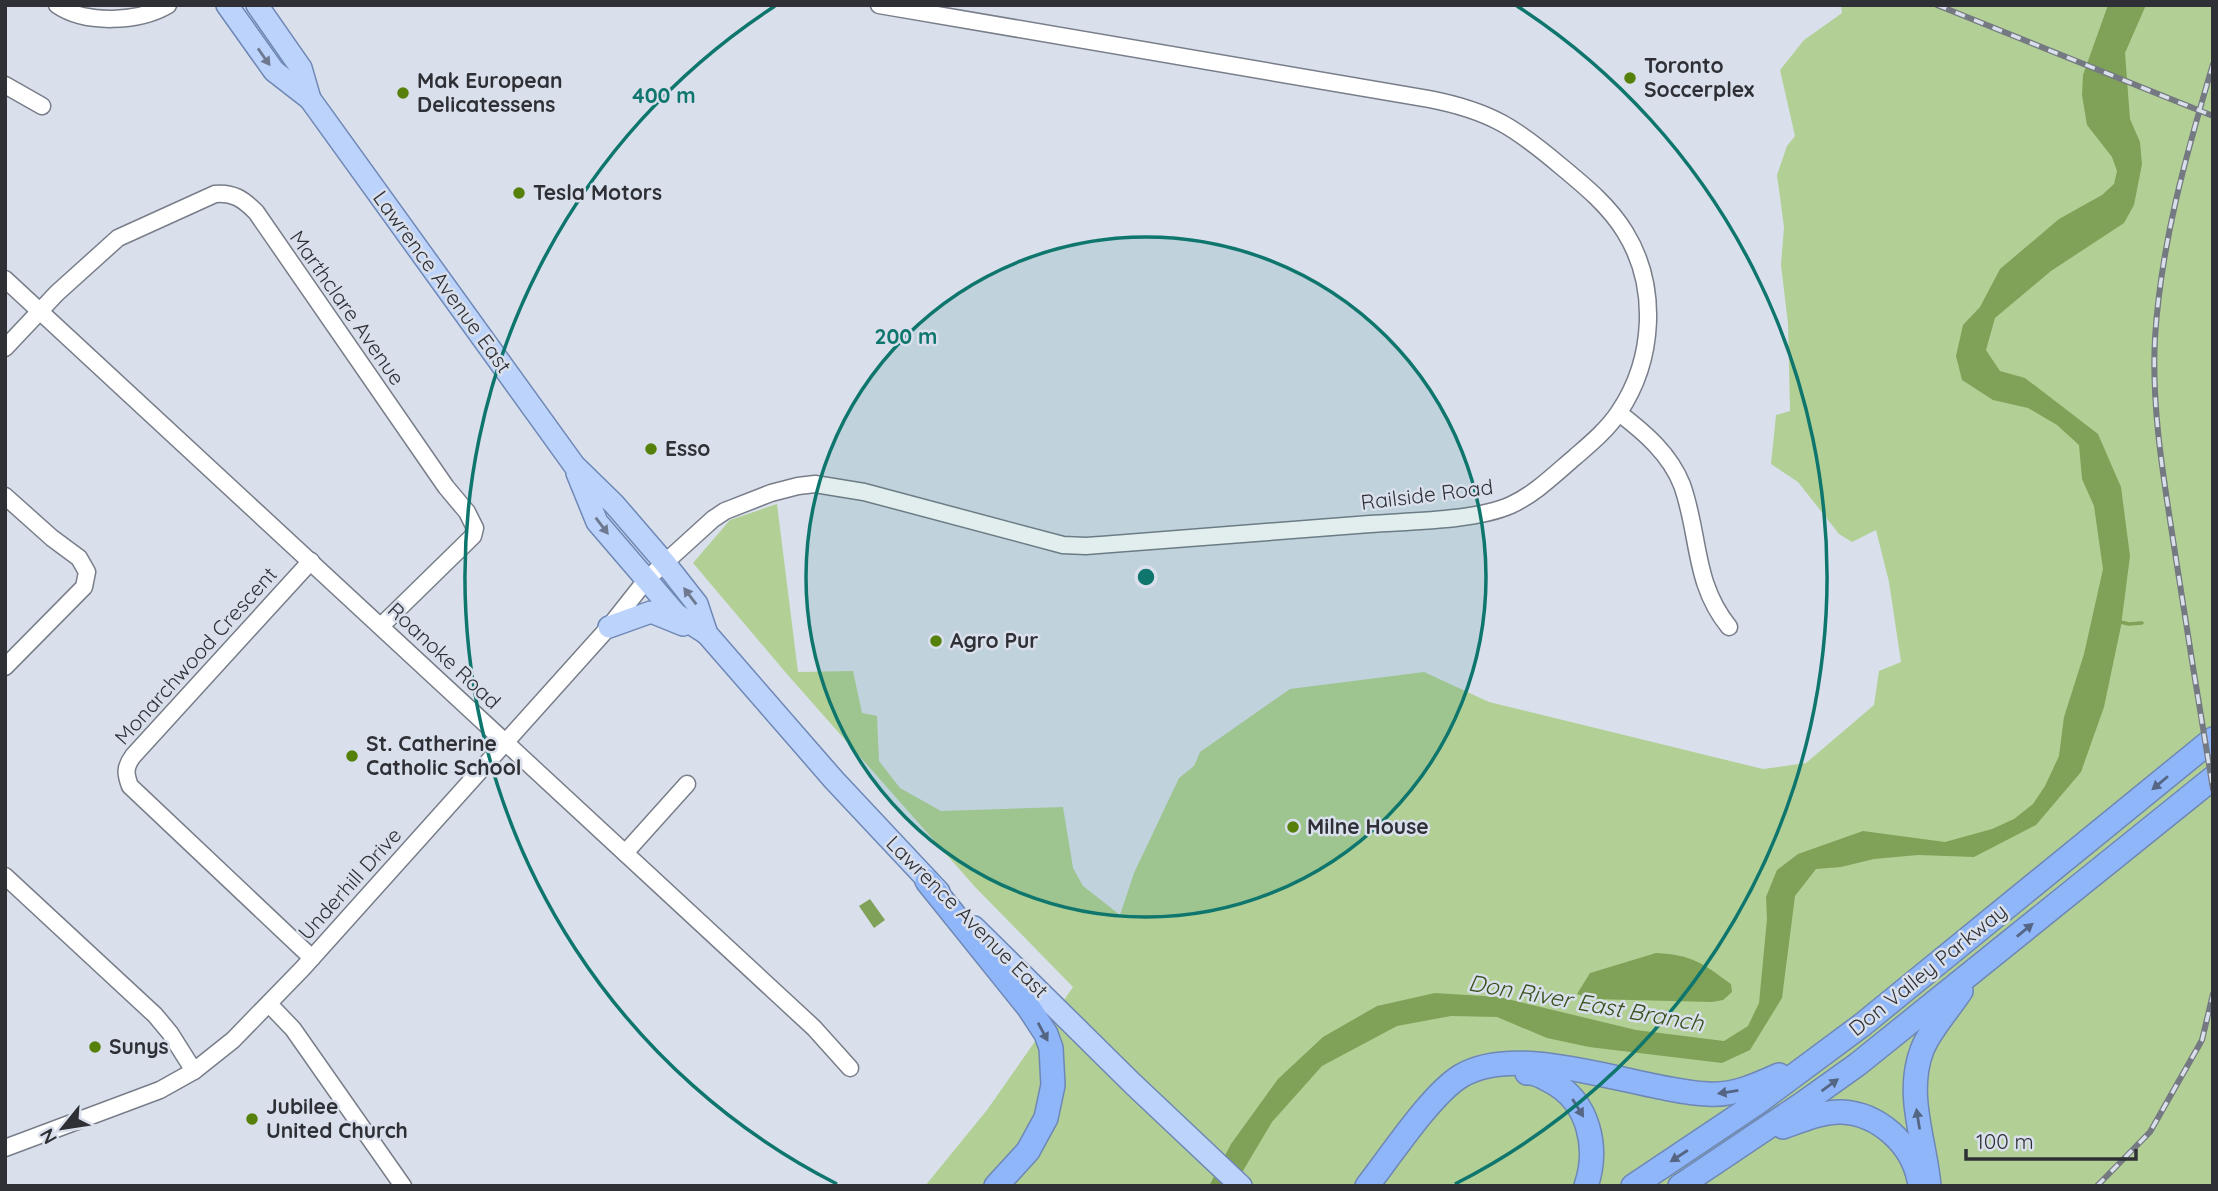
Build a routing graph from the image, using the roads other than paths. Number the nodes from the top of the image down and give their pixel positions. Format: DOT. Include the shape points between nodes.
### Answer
graph roads {
  1 [pos="57,5"];
  2 [pos="168,5"];
  3 [pos="227,5"];
  4 [pos="257,5"];
  5 [pos="878,5"];
  6 [pos="5,85"];
  7 [pos="310,99"];
  8 [pos="42,106"];
  9 [pos="5,279"];
  10 [pos="40,312"];
  11 [pos="5,348"];
  12 [pos="1619,413"];
  13 [pos="573,465"];
  14 [pos="5,496"];
  15 [pos="311,561"];
  16 [pos="664,562"];
  17 [pos="647,579"];
  18 [pos="381,626"];
  19 [pos="609,627"];
  20 [pos="1729,627"];
  21 [pos="707,635"];
  22 [pos="5,667"];
  23 [pos="2213,739"];
  24 [pos="504,742"];
  25 [pos="2213,778"];
  26 [pos="687,784"];
  27 [pos="625,853"];
  28 [pos="5,876"];
  29 [pos="927,881"];
  30 [pos="312,958"];
  31 [pos="1973,974"];
  32 [pos="270,1004"];
  33 [pos="1814,1059"];
  34 [pos="850,1068"];
  35 [pos="194,1071"];
  36 [pos="1754,1138"];
  37 [pos="5,1148"];
  38 [pos="397,1184"];
  39 [pos="996,1186"];
  40 [pos="1241,1186"];
  41 [pos="1367,1186"];
  42 [pos="1377,1186"];
  43 [pos="1586,1186"];
  44 [pos="1633,1186"];
  45 [pos="1680,1186"];
  46 [pos="1919,1186"];
  47 [pos="1929,1186"];
  1 -- 2 [label="street" via="88,16 116,19 135,18"];
  3 -- 7 [label="main road, Lawrence Avenue East, one-way" via="274,71"];
  4 -- 7 [label="main road, Lawrence Avenue East" via="301,68"];
  5 -- 12 [label="street, Railside Road" via="1443,102 1508,125 1596,196 1616,219 1635,253 1647,293 1646,344 1641,367"];
  6 -- 8 [label="street"];
  7 -- 13 [label="main road, Lawrence Avenue East"];
  9 -- 10 [label="street, Roanoke Road"];
  10 -- 11 [label="street"];
  10 -- 15 [label="street, Roanoke Road"];
  10 -- 18 [label="street, Marthclare Avenue" via="118,237 215,194 228,193 256,212 474,528 473,536"];
  12 -- 16 [label="street, Railside Road" via="1556,473 1513,505 1492,512 1086,546 1063,545 864,492 816,484 781,489 725,511"];
  12 -- 20 [label="street" via="1656,445 1676,472 1706,591"];
  13 -- 16 [label="main road, Lawrence Avenue East"];
  13 -- 17 [label="main road, Lawrence Avenue East, one-way" via="597,522"];
  14 -- 22 [label="street" via="79,558 86,572 84,587"];
  15 -- 18 [label="street, Roanoke Road"];
  15 -- 30 [label="street, Monarchwood Crescent" via="133,757 125,774 130,786"];
  16 -- 17 [label="street, Underhill Drive"];
  21 -- 16 [label="main road, Lawrence Avenue East, one-way" via="697,604"];
  17 -- 19 [label="street, Underhill Drive"];
  17 -- 21 [label="main road, Lawrence Avenue East" via="676,614"];
  18 -- 24 [label="street, Roanoke Road"];
  19 -- 21 [label="main road" via="651,612"];
  19 -- 24 [label="street, Underhill Drive"];
  21 -- 29 [label="main road, Lawrence Avenue East"];
  23 -- 33 [label="highway, Don Valley Parkway, one-way" via="1862,1025"];
  24 -- 27 [label="street, Roanoke Road"];
  24 -- 30 [label="street, Underhill Drive"];
  31 -- 25 [label="highway, Don Valley Parkway, one-way"];
  26 -- 27 [label="street"];
  27 -- 34 [label="street, Roanoke Road" via="827,1041"];
  28 -- 35 [label="street" via="155,1015"];
  29 -- 39 [label="highway, one-way" via="1029,1008 1051,1048 1053,1086 1046,1118 1028,1151"];
  29 -- 40 [label="main road, Lawrence Avenue East"];
  30 -- 32 [label="street, Underhill Drive"];
  36 -- 31 [label="highway, Don Valley Parkway, one-way"];
  47 -- 31 [label="highway, one-way" via="1914,1081 1922,1049"];
  32 -- 35 [label="street, Underhill Drive"];
  32 -- 38 [label="street" via="293,1029"];
  33 -- 41 [label="highway, one-way" via="1753,1087 1708,1095 1521,1063 1484,1066 1461,1076 1440,1093"];
  33 -- 44 [label="highway, Don Valley Parkway, one-way"];
  35 -- 37 [label="street, Underhill Drive" via="160,1090"];
  36 -- 45 [label="highway, Don Valley Parkway"];
  36 -- 46 [label="highway" via="1808,1118 1841,1112 1877,1121 1900,1139 1917,1170"];
  42 -- 43 [label="highway, one-way" via="1447,1098 1473,1078 1534,1072 1560,1086 1580,1106 1590,1135 1592,1167"];
}
